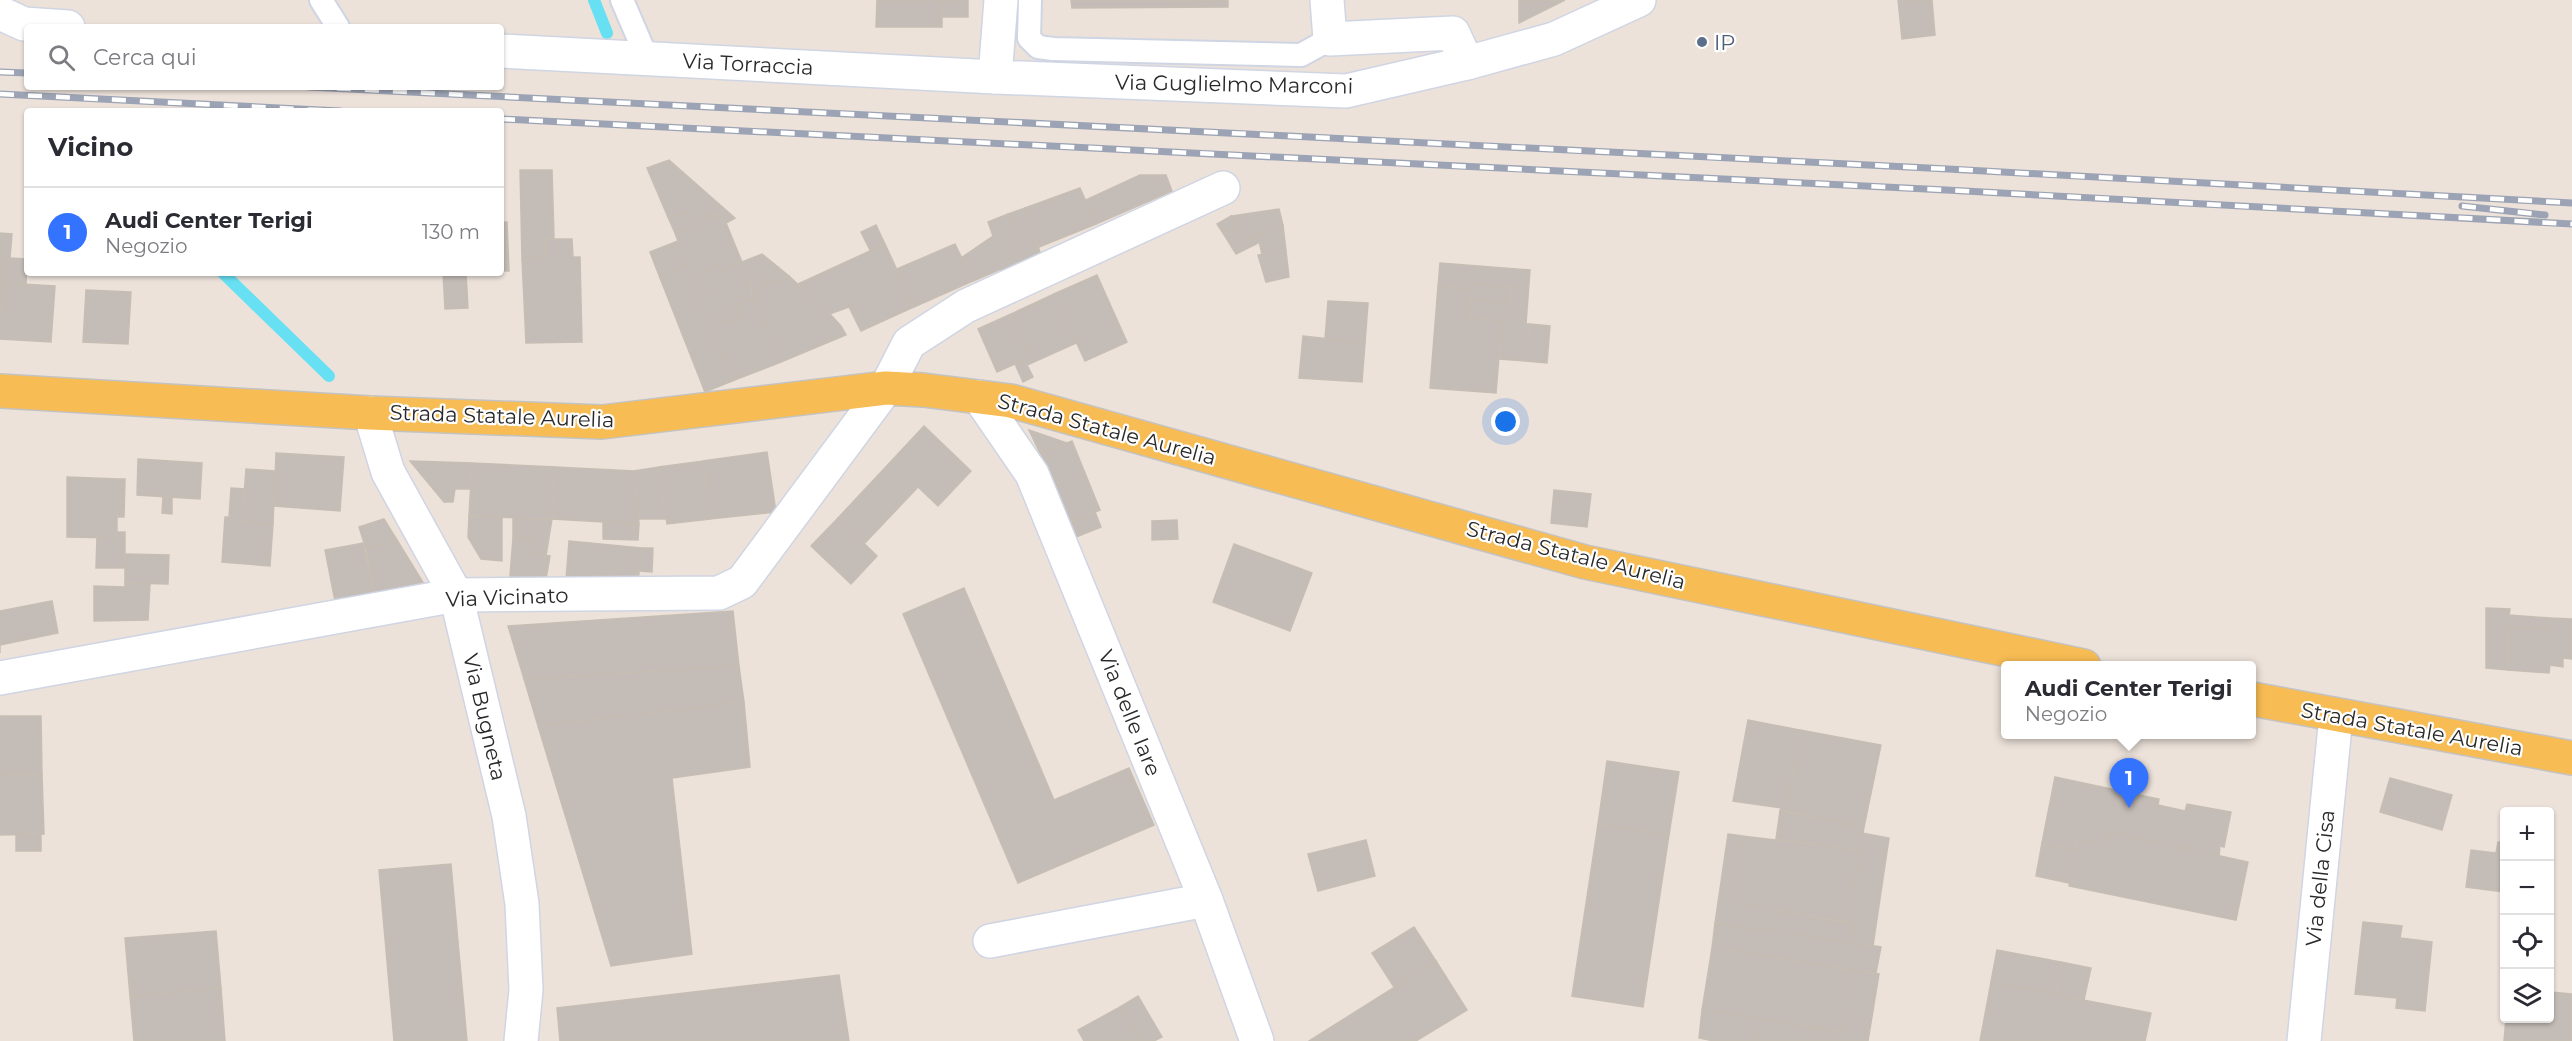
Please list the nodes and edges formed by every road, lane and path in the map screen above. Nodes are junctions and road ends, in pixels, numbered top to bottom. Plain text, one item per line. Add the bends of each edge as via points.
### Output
1 (321, 0) edge
2 (622, 0) edge
3 (1001, 0) edge
4 (1030, 0) edge
5 (1327, 0) edge
6 (1639, 0) edge
7 (0, 13) edge
8 (24, 24) edge
9 (336, 24) edge
10 (1330, 39) junction
11 (504, 51) edge
12 (647, 58) junction
13 (1467, 63) junction
14 (995, 77) junction
15 (1223, 188) dead end
16 (886, 388) junction
17 (0, 392) edge
18 (979, 397) junction
19 (370, 412) junction
20 (456, 596) junction
21 (2061, 661) edge
22 (0, 678) edge
23 (2256, 700) edge
24 (2336, 716) junction
25 (2572, 758) edge
26 (1206, 900) junction
27 (990, 941) dead end
28 (521, 1041) edge
29 (1257, 1041) edge
30 (2304, 1041) edge

1 - 9 lane
2 - 12 lane
3 - 14 street
4 - 10 lane via 1029,38 1038,47 1053,49 1301,55
5 - 10 street
6 - 13 street, Via Guglielmo Marconi via 1554,39
7 - 8 street
10 - 13 street via 1453,33
11 - 12 street, Via Torraccia
12 - 14 street, Via Torraccia
13 - 14 street, Via Guglielmo Marconi via 1346,91
15 - 16 street via 966,306 909,343
16 - 18 main road, Strada Statale Aurelia
16 - 19 main road, Strada Statale Aurelia via 602,422
16 - 20 street, Via Vicinato via 742,582 719,593
17 - 19 main road, Strada Statale Aurelia
18 - 21 main road, Strada Statale Aurelia via 1011,401 1585,562
18 - 26 street, Via delle Iare via 1032,474
19 - 20 street, Via Bugneta via 388,472
20 - 22 street, Via Vicinato
20 - 28 street, Via Bugneta via 509,816 522,904 525,990
23 - 24 main road, Strada Statale Aurelia
24 - 25 main road, Strada Statale Aurelia
24 - 30 street, Via della Cisa
26 - 27 street
26 - 29 street, Via delle Iare

